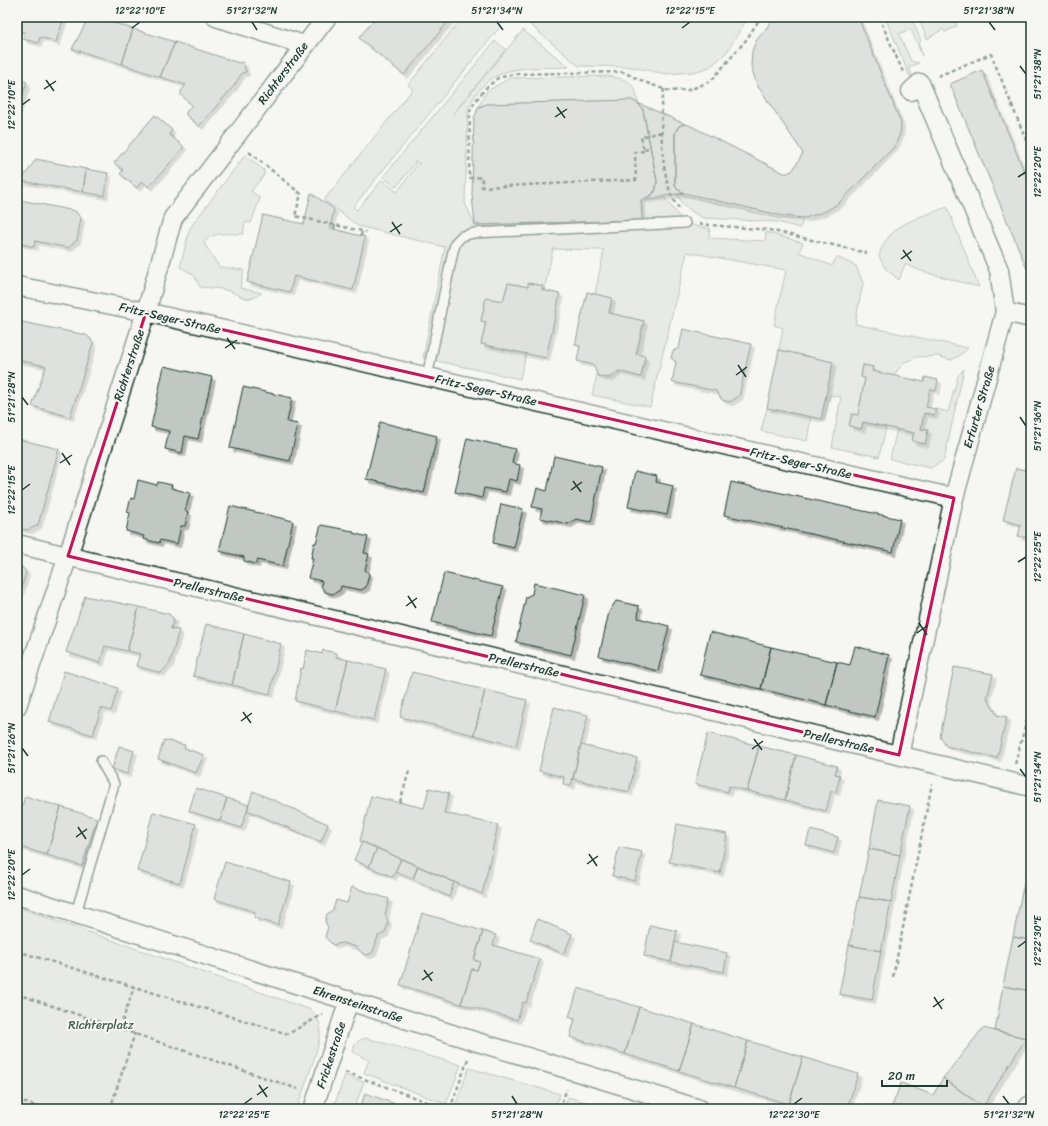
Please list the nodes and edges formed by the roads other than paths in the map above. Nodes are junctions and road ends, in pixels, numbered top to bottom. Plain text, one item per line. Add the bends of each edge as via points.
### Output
1 (216, 17) edge
2 (327, 17) edge
3 (304, 45) junction
4 (916, 87) road end
5 (689, 222) road end
6 (17, 286) edge
7 (146, 312) junction
8 (1005, 312) junction
9 (1031, 318) edge
10 (427, 377) junction
11 (954, 498) junction
12 (17, 544) edge
13 (68, 556) junction
14 (17, 706) edge
15 (899, 755) junction
16 (101, 762) dead end
17 (1031, 787) edge
18 (17, 895) edge
19 (76, 913) junction
20 (349, 1000) junction
21 (313, 1109) edge
22 (700, 1109) edge

1 - 3 street
2 - 3 street, Richterstraße
3 - 7 street, Richterstraße via 174,218
4 - 8 street, Erfurter Straße via 998,270
5 - 10 lane via 474,233 462,236 452,252
6 - 7 street, Fritz-Seger-Straße
7 - 10 street, Fritz-Seger-Straße
7 - 13 street, Richterstraße
8 - 9 street
8 - 11 street, Erfurter Straße
10 - 11 street, Fritz-Seger-Straße
11 - 15 street, Erfurter Straße
12 - 13 street, Prellerstraße
13 - 14 street, Richterstraße
13 - 15 street, Prellerstraße
15 - 17 street, Prellerstraße
16 - 19 lane via 114,784
18 - 19 street, Ehrensteinstraße
19 - 20 street, Ehrensteinstraße
20 - 21 street, Frickestraße
20 - 22 street, Ehrensteinstraße via 474,1041

